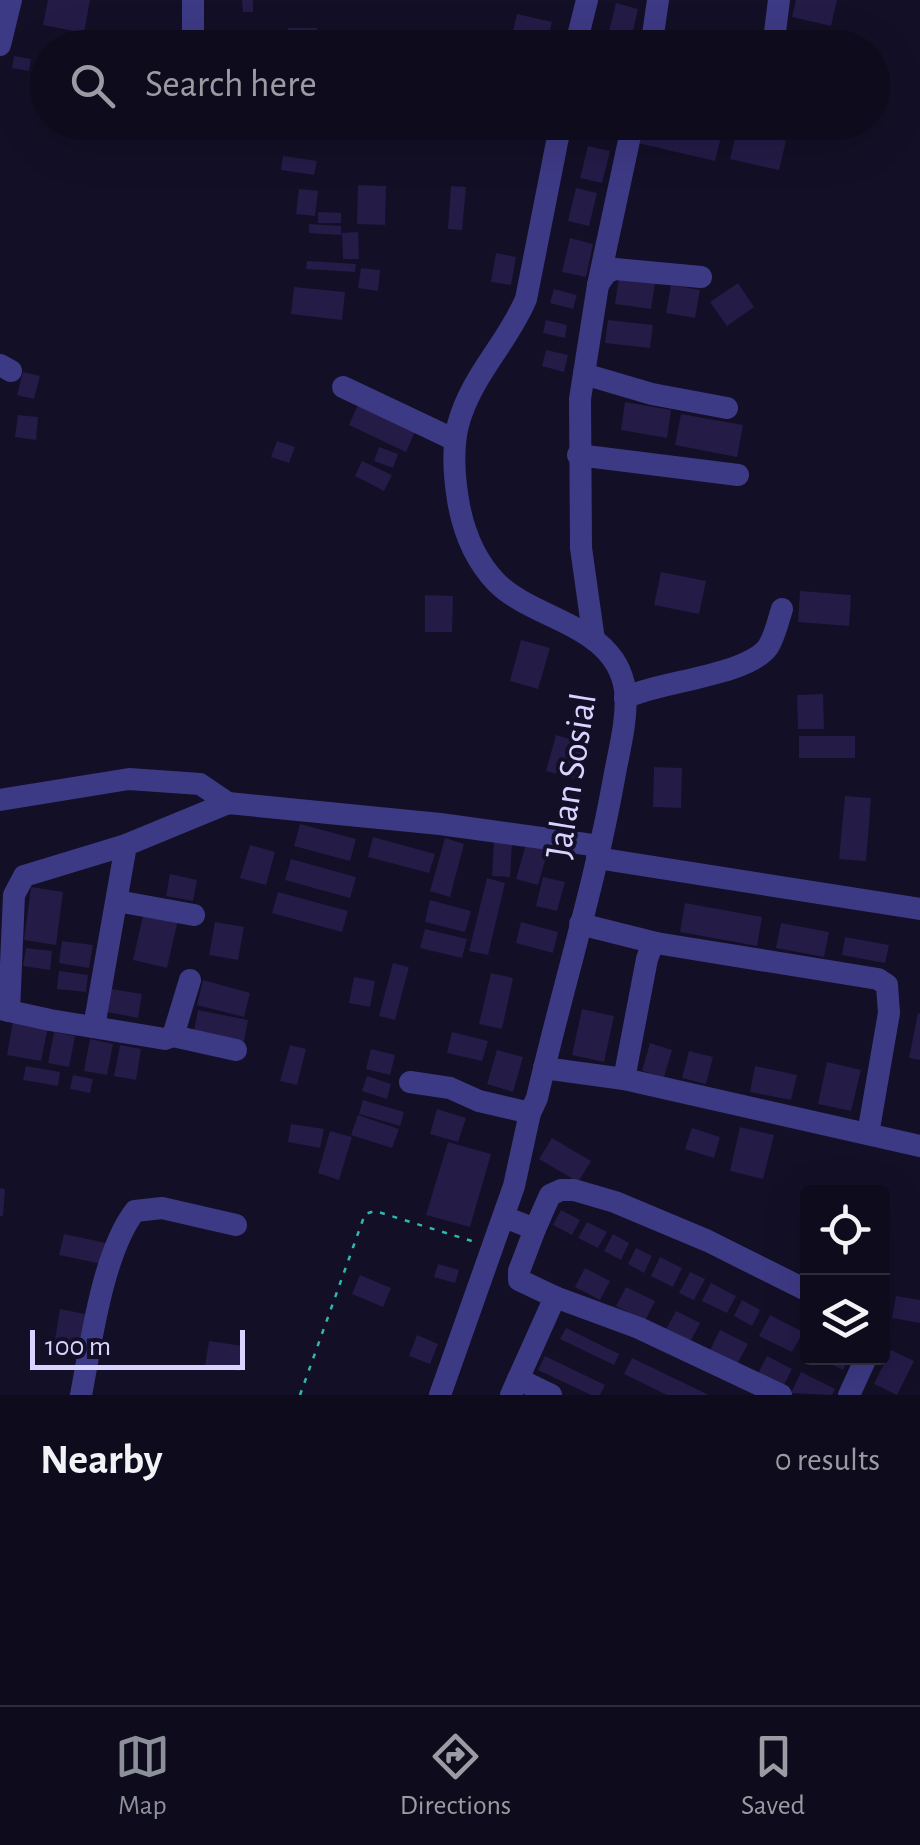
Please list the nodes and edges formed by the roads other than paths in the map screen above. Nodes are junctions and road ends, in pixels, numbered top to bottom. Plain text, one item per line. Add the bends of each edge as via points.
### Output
1 (11, 0) edge
2 (193, 0) edge
3 (587, 0) edge
4 (658, 0) edge
5 (779, 0) edge
6 (193, 30) edge
7 (580, 30) edge
8 (654, 30) edge
9 (775, 30) edge
10 (0, 45) edge
11 (557, 140) edge
12 (628, 140) edge
13 (701, 277) dead end
14 (598, 284) junction
15 (584, 374) junction
16 (343, 387) dead end
17 (727, 408) dead end
18 (455, 440) junction
19 (578, 456) junction
20 (738, 475) dead end
21 (782, 609) dead end
22 (594, 640) junction
23 (625, 698) junction
24 (0, 800) edge
25 (228, 803) junction
26 (126, 845) junction
27 (598, 852) junction
28 (117, 900) junction
29 (920, 909) edge
30 (194, 915) dead end
31 (580, 924) junction
32 (656, 943) junction
33 (190, 980) dead end
34 (4, 1009) edge
35 (94, 1027) junction
36 (173, 1036) junction
37 (236, 1050) dead end
38 (544, 1068) junction
39 (624, 1079) junction
40 (410, 1082) dead end
41 (530, 1114) junction
42 (868, 1134) junction
43 (920, 1146) edge
44 (504, 1217) junction
45 (236, 1224) dead end
46 (534, 1228) junction
47 (800, 1287) edge
48 (555, 1297) junction
49 (863, 1365) edge
50 (515, 1387) edge
51 (81, 1395) edge
52 (440, 1395) edge
53 (551, 1395) edge
54 (781, 1395) edge
55 (848, 1395) edge

1 - 10 street
2 - 6 street
3 - 7 street
4 - 8 street
5 - 9 street
11 - 18 street, Jalan Sosial via 526,298 474,380
12 - 14 street
13 - 14 street via 616,270
14 - 15 street
15 - 17 street via 626,373 652,394
15 - 19 street
16 - 18 street
18 - 22 street, Jalan Sosial via 461,514 480,561 506,590
19 - 20 street
19 - 22 street
21 - 23 street via 770,645 752,660
22 - 23 street, Jalan Sosial via 615,662
23 - 27 street, Jalan Sosial
24 - 25 street via 129,779 200,784
25 - 26 street
25 - 27 street via 440,824
26 - 28 street
26 - 34 street via 30,872 19,881
27 - 29 street
27 - 31 street, Jalan Sosial
28 - 30 street
28 - 35 street
31 - 32 street
31 - 38 street, Jalan Sosial
32 - 39 street via 647,959
32 - 42 street via 884,981 889,1013
33 - 36 street
34 - 35 street
35 - 36 street
36 - 37 street
38 - 39 street
38 - 41 street, Jalan Sosial
39 - 42 street
40 - 41 street
41 - 44 street, Jalan Sosial
42 - 43 street
44 - 46 street
44 - 52 street, Jalan Sosial
45 - 51 street via 162,1208 134,1211 108,1274
46 - 47 street via 550,1195 574,1190 708,1241
46 - 48 street via 519,1280
48 - 50 street
48 - 54 street
49 - 55 street
50 - 53 street

